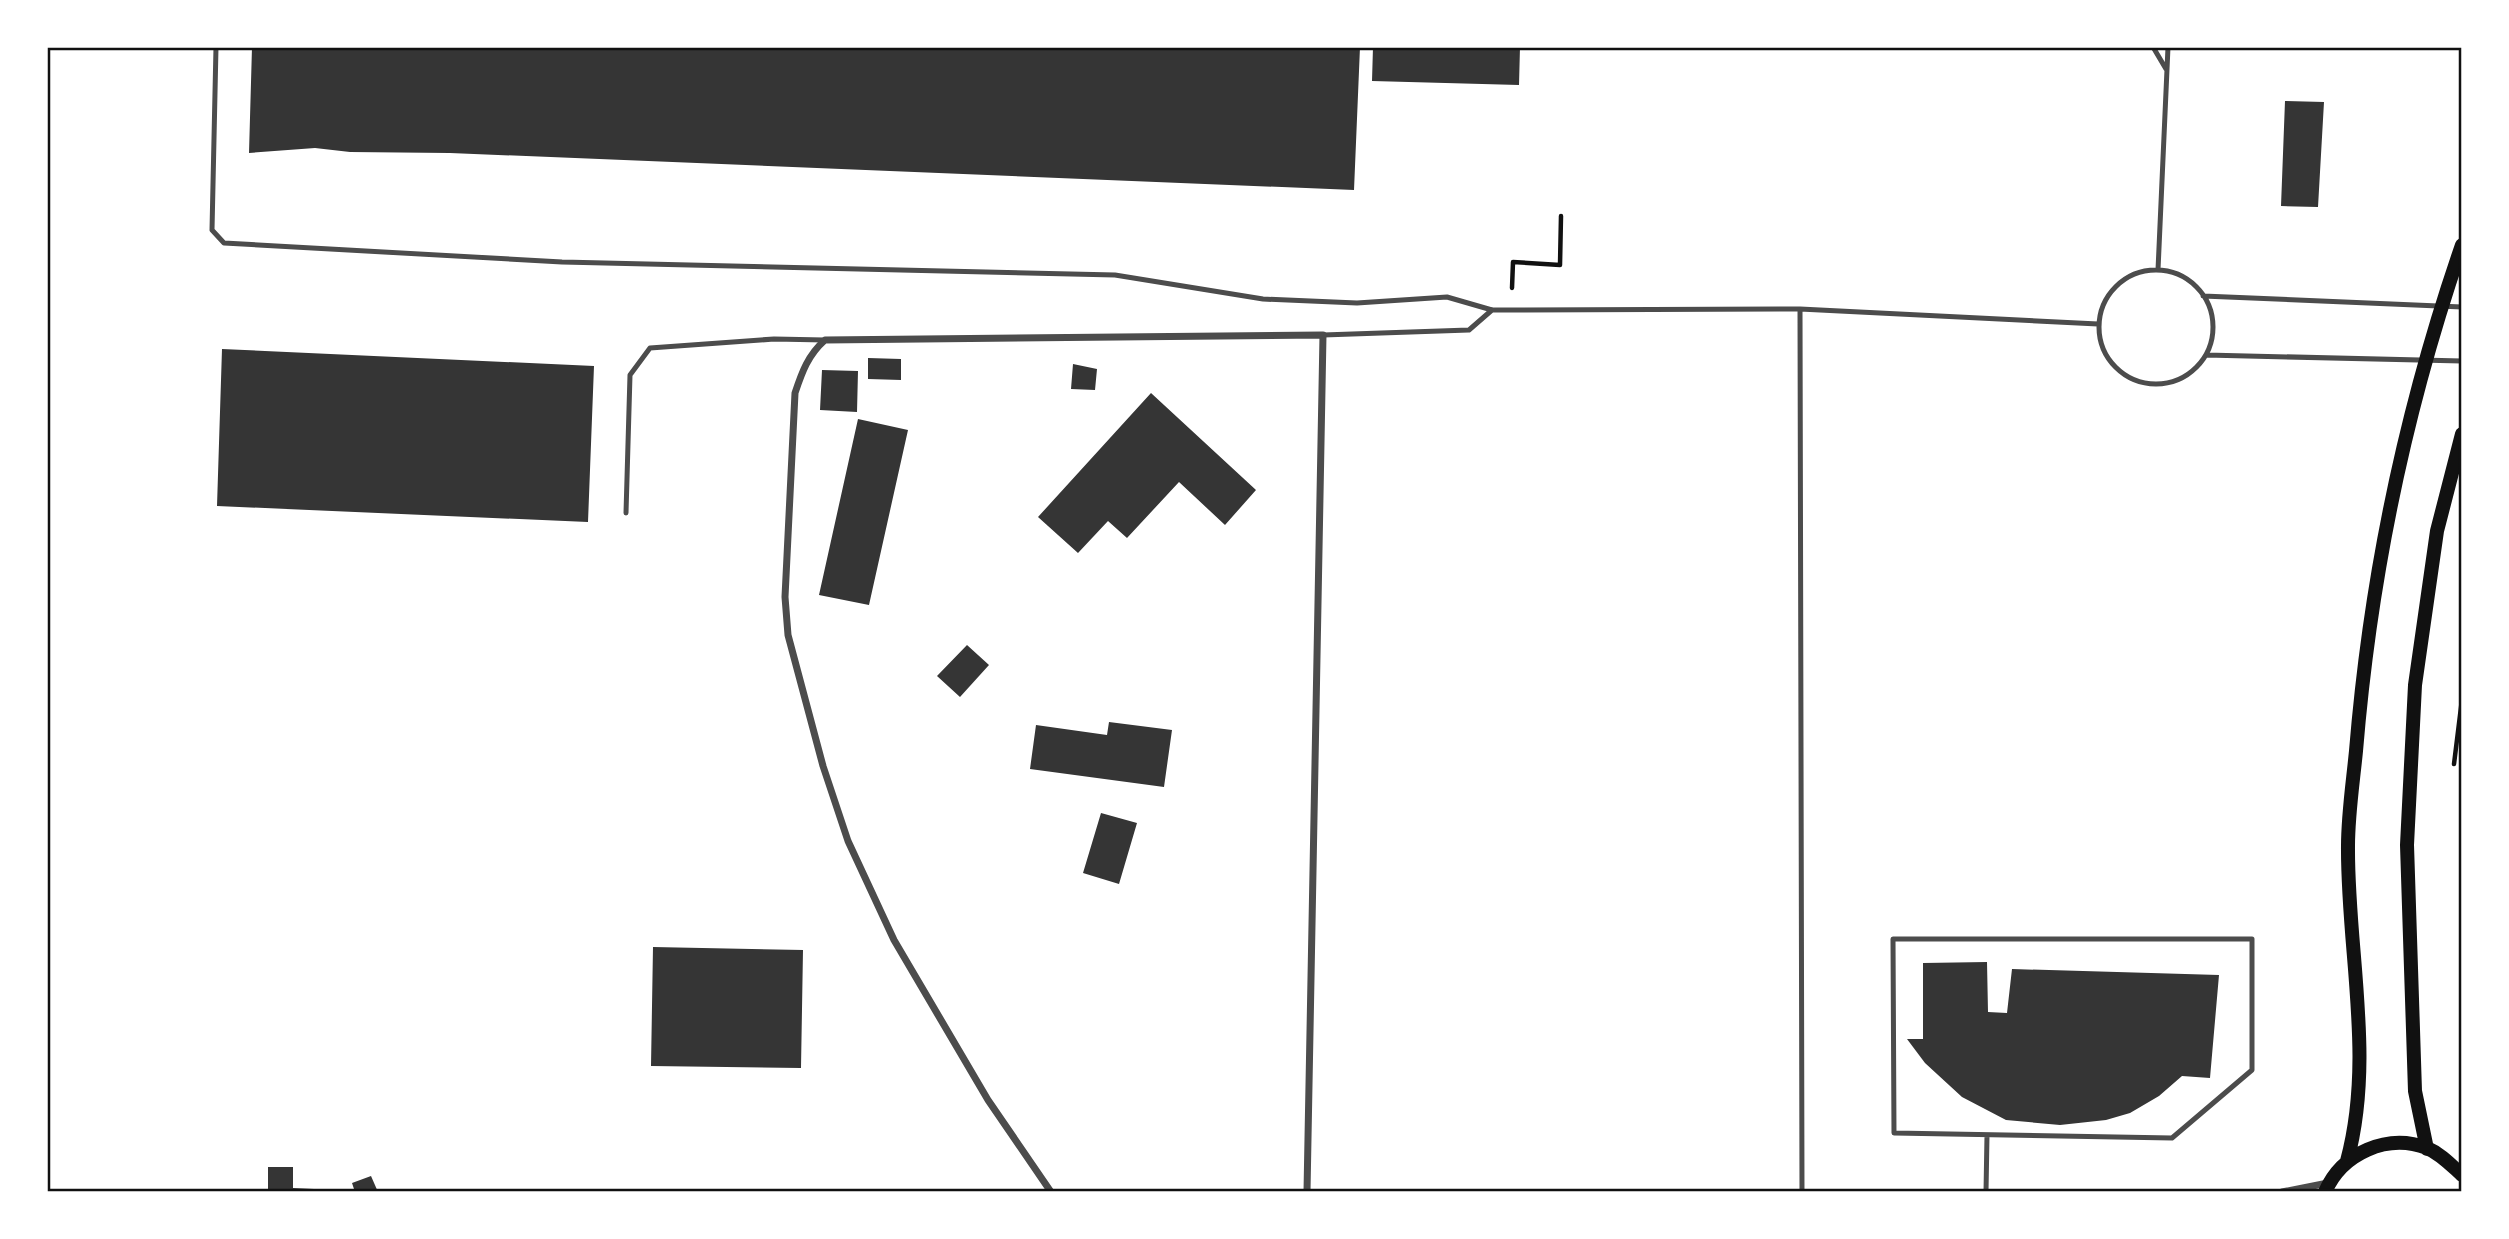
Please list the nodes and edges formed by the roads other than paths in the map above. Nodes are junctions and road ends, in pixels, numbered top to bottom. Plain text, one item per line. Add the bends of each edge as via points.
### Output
1 (216, 47) edge
2 (2154, 47) edge
3 (2168, 47) edge
4 (2167, 70) junction
5 (2462, 245) edge
6 (2158, 270) junction
7 (2203, 296) junction
8 (2441, 307) junction
9 (2462, 307) edge
10 (1800, 309) junction
11 (1492, 310) junction
12 (2098, 324) junction
13 (1323, 335) junction
14 (825, 340) junction
15 (2206, 355) junction
16 (2426, 360) junction
17 (2462, 361) edge
18 (2462, 434) edge
19 (626, 513) dead end
20 (1987, 1135) junction
21 (2427, 1149) junction
22 (2347, 1161) junction
23 (2462, 1175) edge
24 (2327, 1187) edge
25 (1051, 1192) edge
26 (1307, 1192) edge
27 (1802, 1192) edge
28 (1986, 1192) edge
29 (2282, 1192) edge

1 - 11 lane via 212,230 224,243 562,262 1115,275 1264,299 1357,303 1447,297
2 - 4 lane
3 - 4 lane
4 - 6 lane
5 - 8 main road
6 - 7 lane via 2192,282
6 - 12 lane via 2136,273 2117,285 2104,302
7 - 8 lane
7 - 15 lane via 2211,315
8 - 9 lane
8 - 16 main road
10 - 11 lane
10 - 12 lane
10 - 27 lane
11 - 13 lane via 1469,330
12 - 15 lane via 2101,346 2113,365 2130,378 2151,384 2173,382 2192,371
13 - 14 street
13 - 26 street
14 - 19 lane via 650,348 631,375
14 - 25 street via 803,369 795,393 785,597 788,635 848,841 894,940 988,1100
15 - 16 lane
16 - 17 lane
16 - 22 main road via 2389,515 2361,683 2348,845 2359,1095
18 - 21 main road via 2437,531 2414,685 2407,845 2415,1091
20 - 20 lane via 2172,1138 2252,1070 2252,939 1893,939 1894,1133
20 - 28 lane
21 - 22 main road via 2386,1144
21 - 23 main road
22 - 24 main road
24 - 29 street

